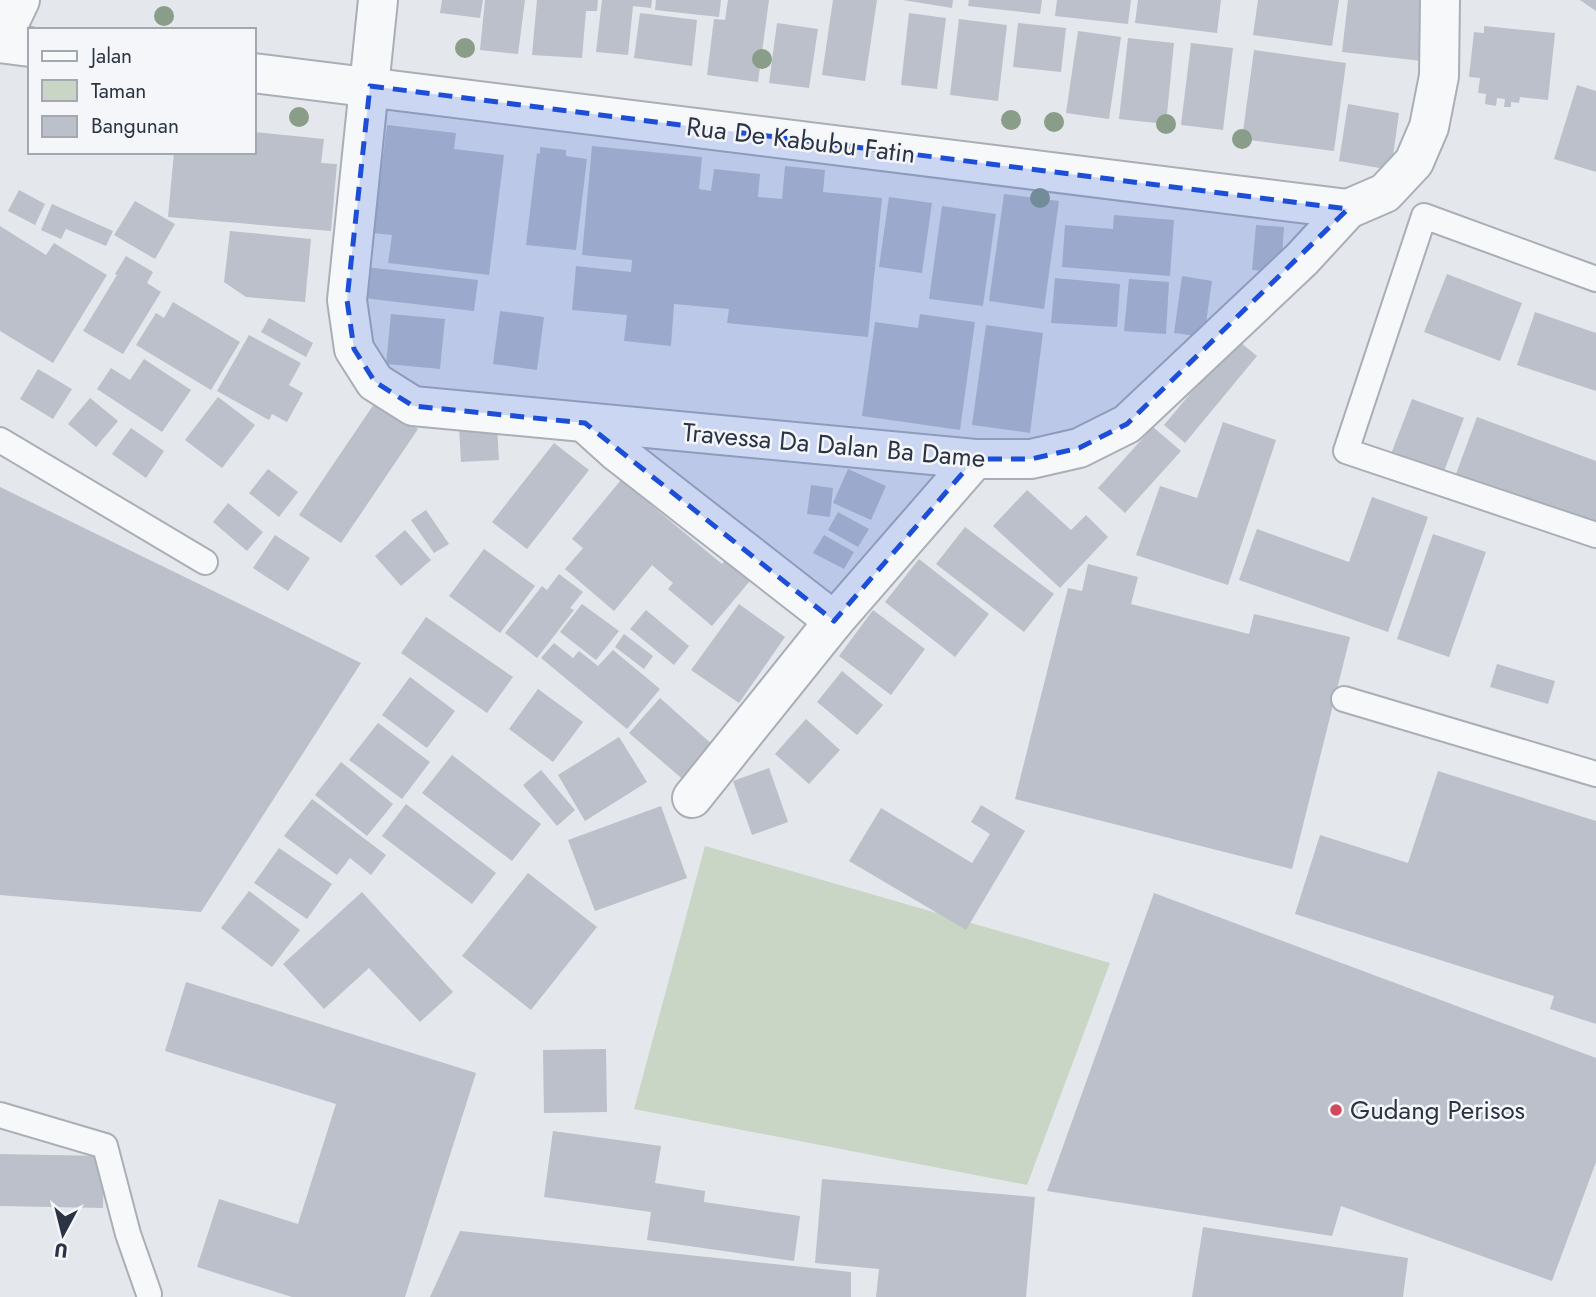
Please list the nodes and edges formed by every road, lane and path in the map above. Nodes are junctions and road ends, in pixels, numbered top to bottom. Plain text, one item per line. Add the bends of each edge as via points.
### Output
1 (20, 0) edge
2 (377, 0) edge
3 (1440, 0) edge
4 (0, 43) edge
5 (28, 47) edge
6 (256, 73) edge
7 (370, 86) junction
8 (1348, 209) junction
9 (1596, 279) edge
10 (585, 423) junction
11 (0, 440) edge
12 (975, 459) junction
13 (1596, 536) edge
14 (205, 562) dead end
15 (834, 621) junction
16 (1344, 699) dead end
17 (1596, 774) edge
18 (692, 799) dead end
19 (0, 1115) edge
20 (149, 1294) dead end

1 - 4 street
2 - 7 street, Travessa Da Dalan Ba Dame
3 - 8 street, Travessa Da Dalan Ba Dame via 1439,76 1429,127 1414,162 1385,193
4 - 5 street
6 - 7 street, Rua De Kabubu Fatin
7 - 8 street, Rua De Kabubu Fatin
7 - 10 street, Travessa Da Dalan Ba Dame via 347,300 354,349 375,382 412,405
8 - 12 street, Travessa Da Dalan Ba Dame via 1302,259 1127,424 1079,448 1031,459
9 - 13 lane via 1424,216 1346,451
10 - 12 street, Travessa Da Dalan Ba Dame
10 - 15 street
11 - 14 lane
12 - 15 street
15 - 18 street
16 - 17 lane
19 - 20 lane via 104,1146

